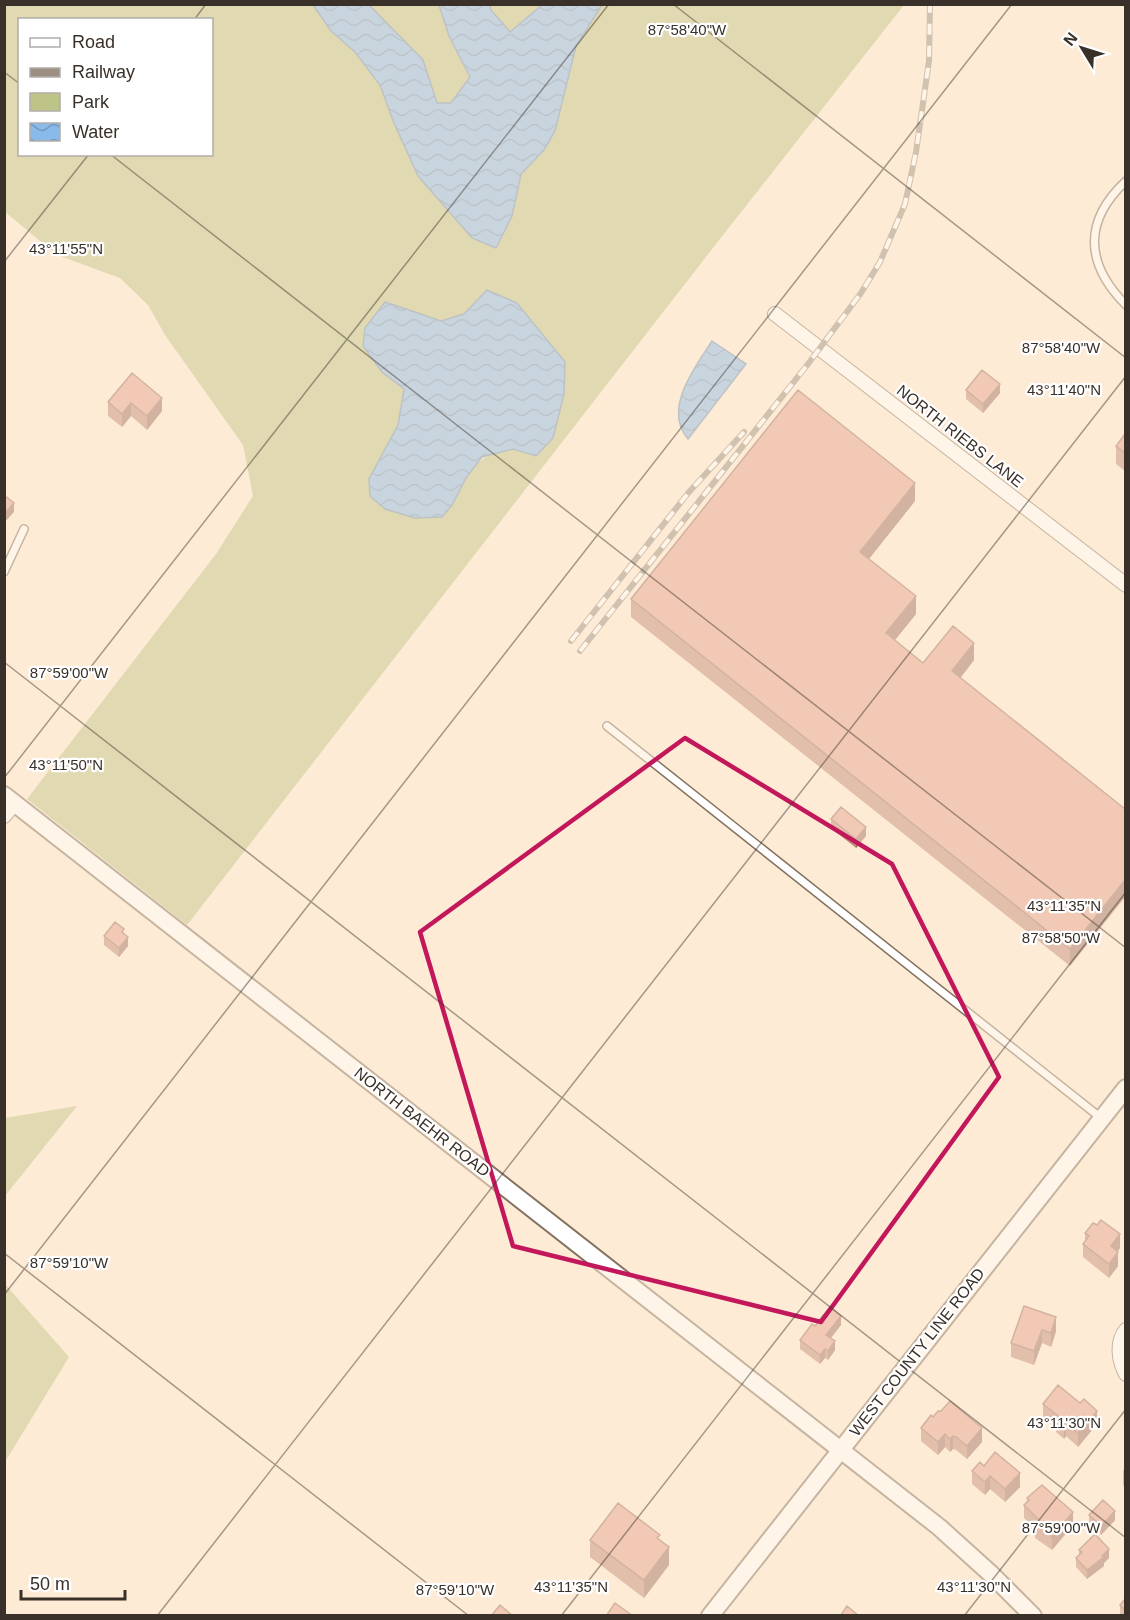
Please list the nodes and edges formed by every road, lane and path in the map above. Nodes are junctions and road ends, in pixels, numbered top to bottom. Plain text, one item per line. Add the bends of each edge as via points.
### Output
1 (1125, 181) edge
2 (1125, 305) edge
3 (775, 314) dead end
4 (24, 529) dead end
5 (4, 572) edge
6 (1125, 585) edge
7 (607, 726) dead end
8 (8, 805) edge
9 (1125, 1088) edge
10 (1101, 1118) junction
11 (1125, 1330) edge
12 (1125, 1374) edge
13 (840, 1450) junction
14 (710, 1616) edge
15 (1033, 1616) edge

1 - 2 lane via 1100,217 1093,246 1102,274
3 - 6 street, NORTH RIEBS LANE
4 - 5 lane
7 - 10 lane
8 - 13 street, NORTH BAEHR ROAD
9 - 10 street, WEST COUNTY LINE ROAD
10 - 13 street, WEST COUNTY LINE ROAD
11 - 12 street via 1119,1352
13 - 14 street, WEST COUNTY LINE ROAD
13 - 15 street, NORTH BAEHR ROAD via 939,1527

